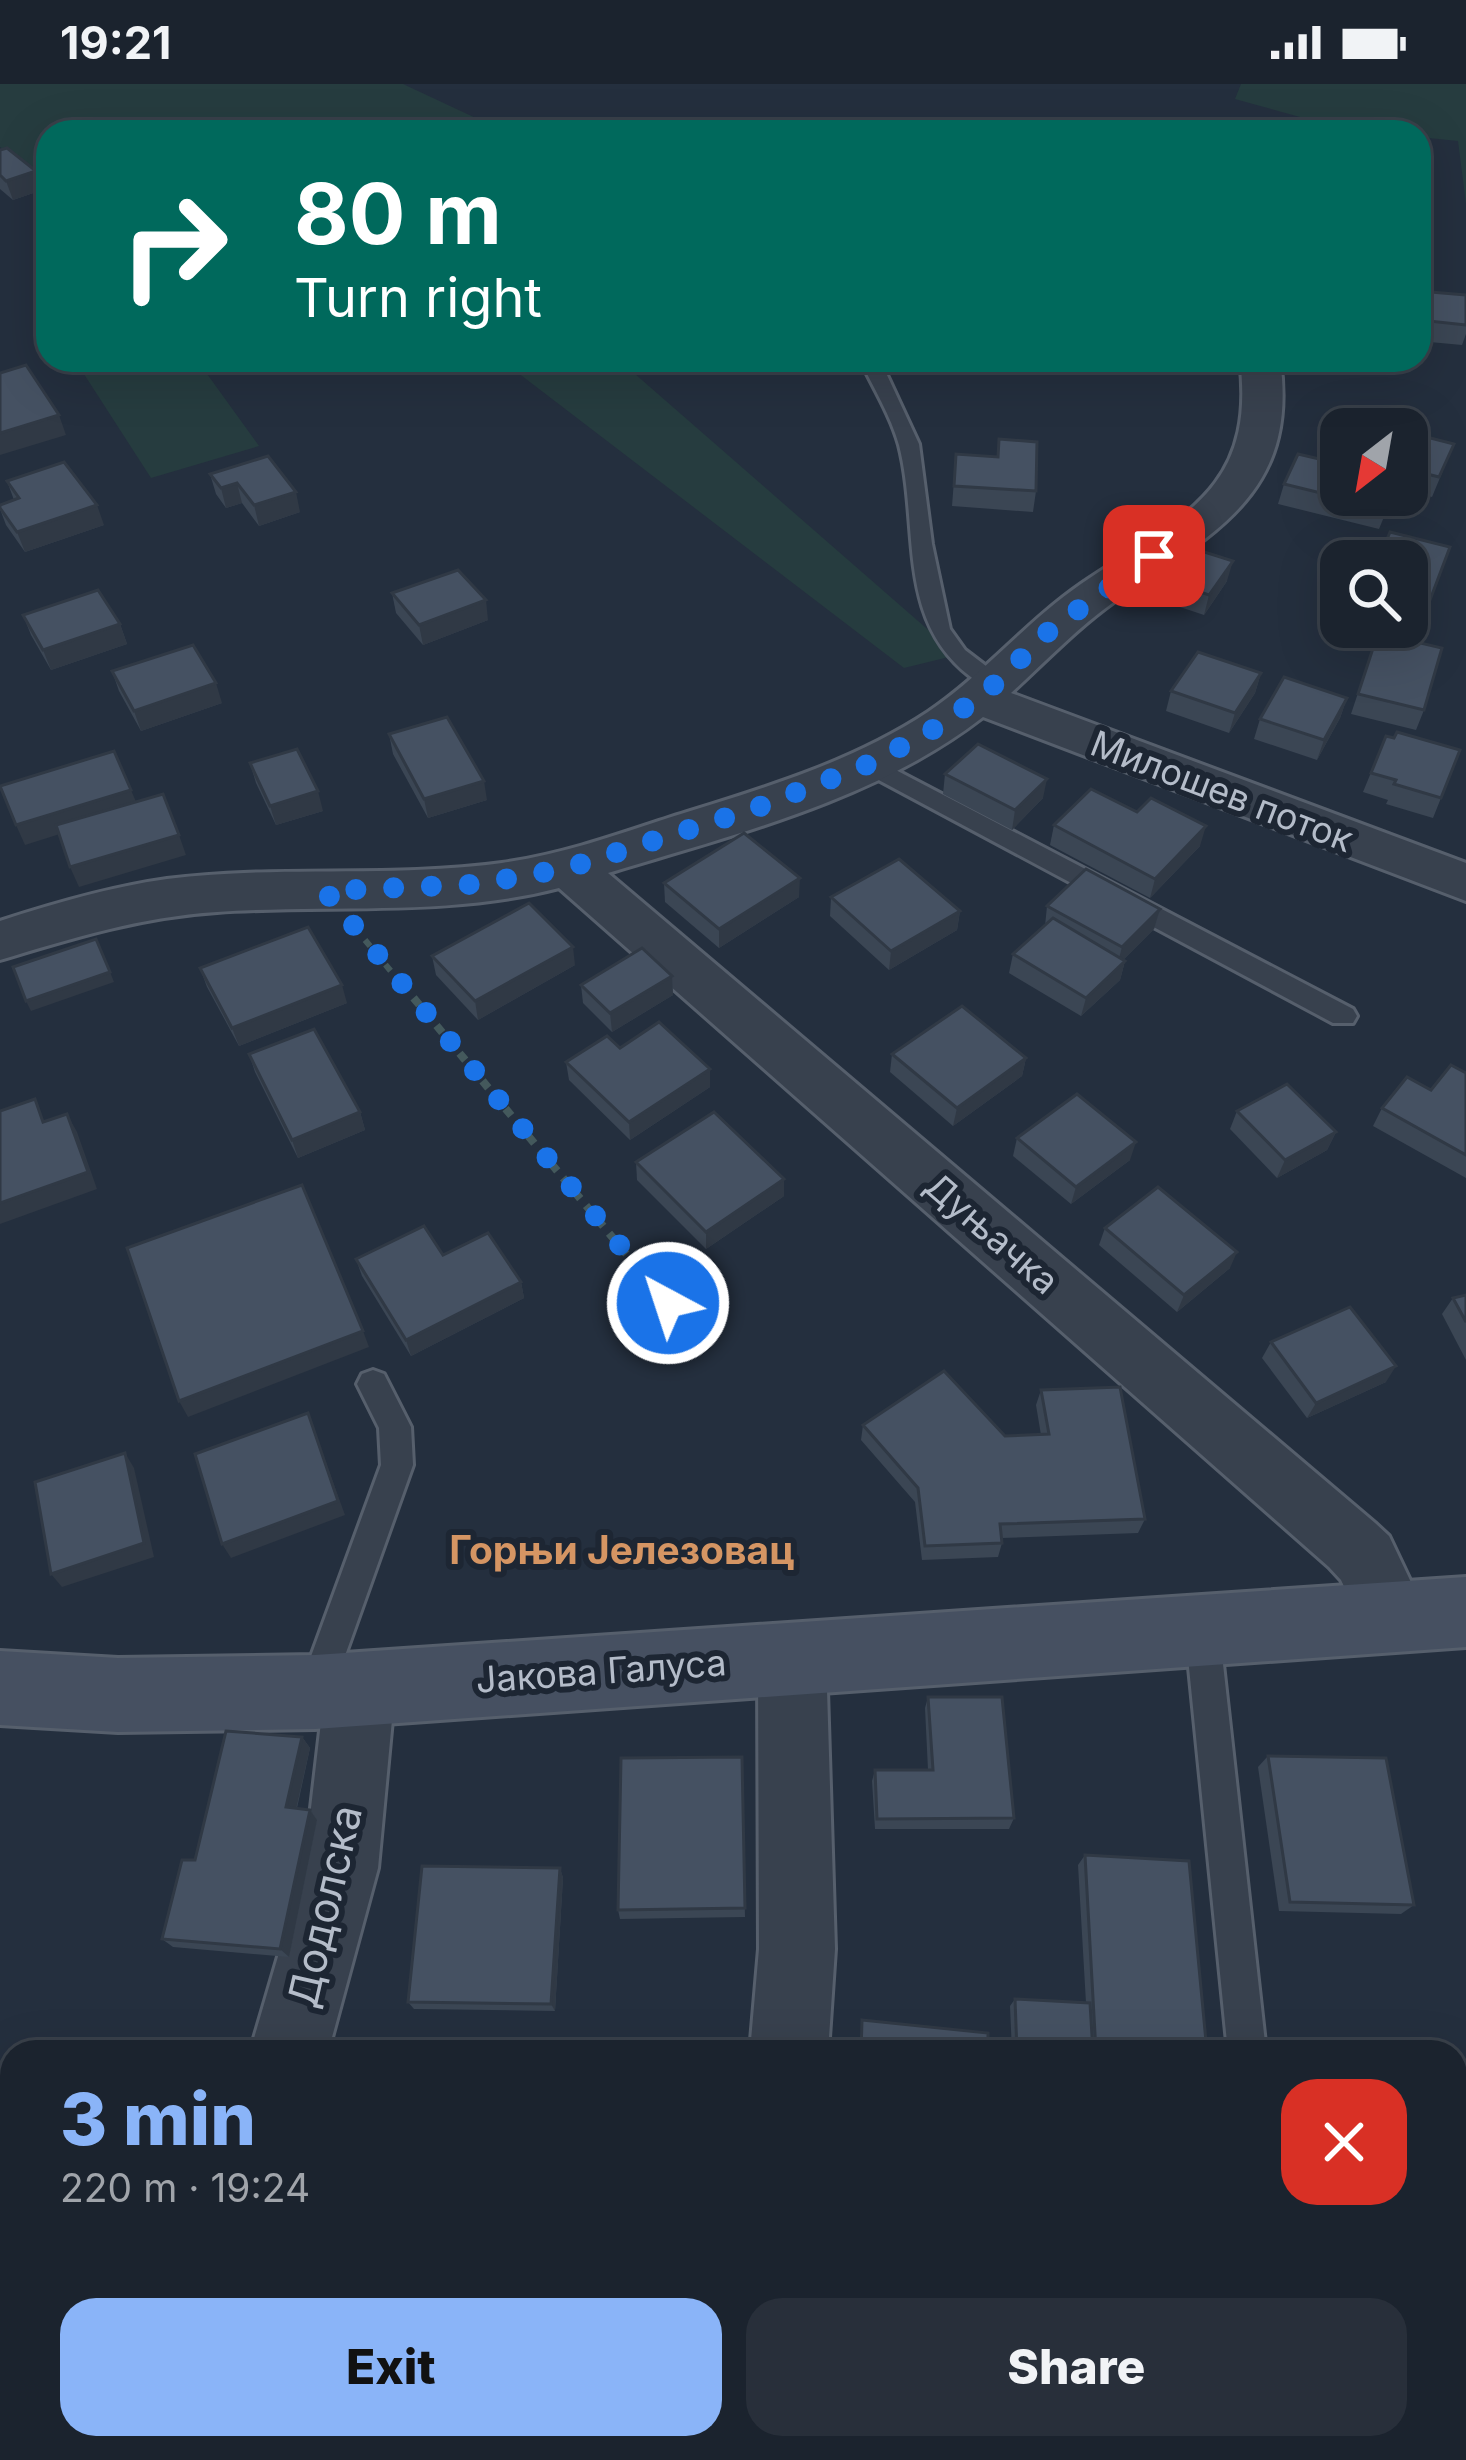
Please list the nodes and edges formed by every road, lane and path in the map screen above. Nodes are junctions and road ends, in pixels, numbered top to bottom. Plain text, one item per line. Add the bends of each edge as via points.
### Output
1 (876, 372) edge
2 (1262, 372) edge
3 (987, 691) junction
4 (869, 764) junction
5 (568, 868) junction
6 (1466, 883) edge
7 (325, 891) junction
8 (0, 941) edge
9 (1342, 1016) dead end
10 (668, 1303) dead end
11 (373, 1384) dead end
12 (1466, 1612) edge
13 (1393, 1616) junction
14 (1202, 1628) junction
15 (792, 1658) junction
16 (0, 1688) edge
17 (337, 1690) junction
18 (292, 2040) edge
19 (790, 2040) edge
20 (1246, 2040) edge

1 - 3 lane via 909,444 939,630
2 - 3 street via 1267,428 1233,489 1191,530 1051,629
3 - 4 street
3 - 6 street, Милошев поток
4 - 5 street
4 - 9 lane
5 - 7 street via 503,881
5 - 13 street, Дуњачка via 1352,1545
7 - 8 street via 122,905
7 - 10 path
11 - 17 lane via 395,1427 397,1465
12 - 13 street, Јакова Галуса
13 - 14 street, Јакова Галуса
14 - 15 street, Јакова Галуса
14 - 20 lane
15 - 17 street, Јакова Галуса
15 - 19 street via 797,1949
16 - 17 street, Јакова Галуса via 118,1695
17 - 18 street, Додолска via 341,1868

